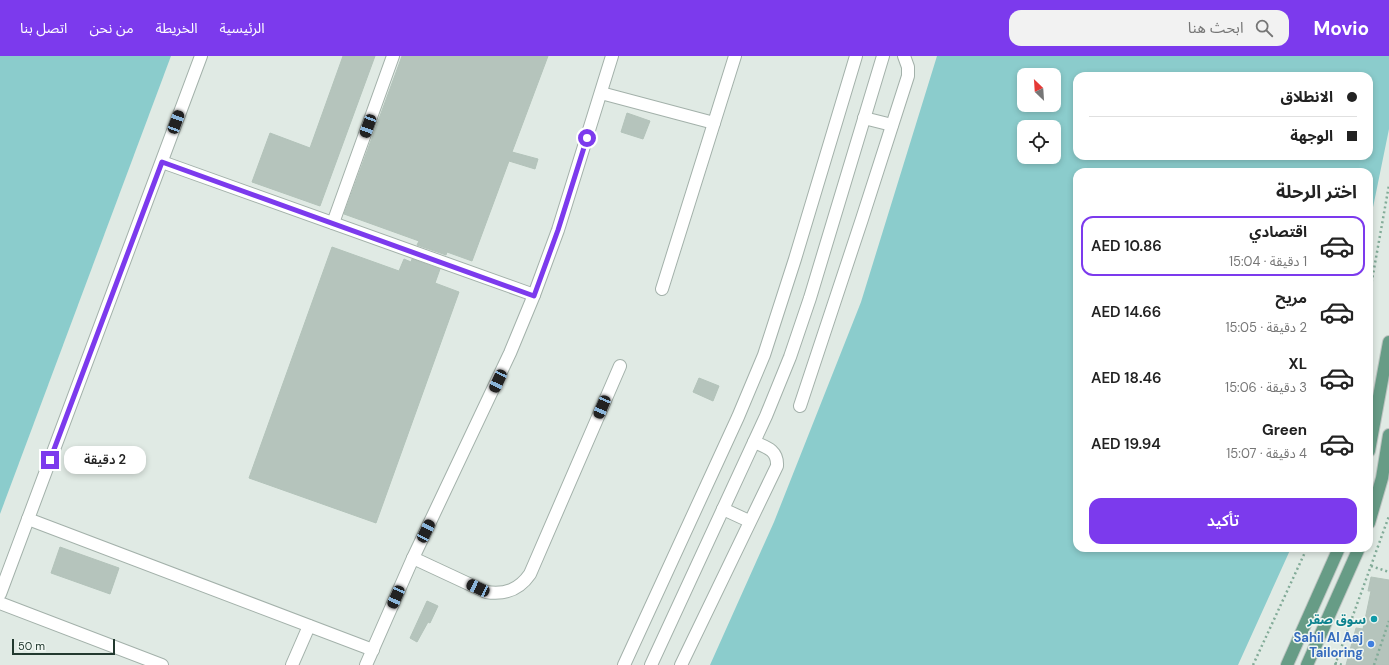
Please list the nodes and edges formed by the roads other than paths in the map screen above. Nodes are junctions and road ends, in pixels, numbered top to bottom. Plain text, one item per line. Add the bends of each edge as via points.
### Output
1 (201, 56) edge
2 (393, 56) edge
3 (612, 56) edge
4 (735, 56) edge
5 (856, 56) edge
6 (883, 56) edge
7 (904, 56) edge
8 (601, 93) junction
9 (864, 118) junction
10 (714, 123) junction
11 (892, 125) junction
12 (162, 162) junction
13 (332, 223) junction
14 (662, 289) dead end
15 (534, 296) junction
16 (1389, 342) edge
17 (620, 366) dead end
18 (800, 406) dead end
19 (1373, 429) edge
20 (1389, 435) edge
21 (754, 442) junction
22 (723, 509) junction
23 (1373, 509) edge
24 (28, 519) junction
25 (750, 521) junction
26 (1337, 552) edge
27 (1357, 552) edge
28 (413, 558) junction
29 (0, 594) edge
30 (0, 603) edge
31 (309, 626) junction
32 (373, 650) junction
33 (162, 665) edge
34 (292, 665) edge
35 (366, 665) edge
36 (624, 665) edge
37 (652, 665) edge
38 (681, 665) edge
39 (1287, 665) edge
40 (1307, 665) edge

1 - 12 street
2 - 13 street
3 - 8 street
4 - 10 street
5 - 36 street via 764,355
6 - 9 street
7 - 11 street via 908,76
8 - 10 street
8 - 15 street via 558,230
9 - 11 street
9 - 21 street via 800,328
10 - 14 street
11 - 18 street
12 - 13 street
12 - 24 street
13 - 15 street
15 - 28 street via 504,367
16 - 19 main road
17 - 28 street via 525,581 511,591 490,593
20 - 23 main road
21 - 22 street
21 - 25 street via 770,449 777,461 776,471
22 - 25 street
22 - 37 street
24 - 29 street
24 - 31 street
25 - 38 street
26 - 39 main road
27 - 40 main road
28 - 32 street
30 - 33 street
31 - 32 street
31 - 34 street
32 - 35 street

